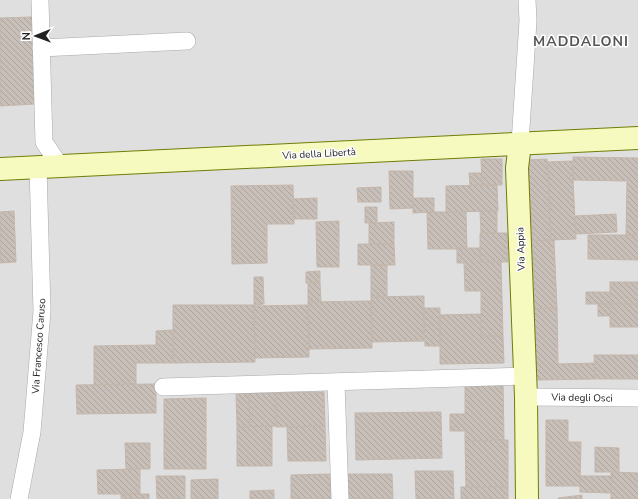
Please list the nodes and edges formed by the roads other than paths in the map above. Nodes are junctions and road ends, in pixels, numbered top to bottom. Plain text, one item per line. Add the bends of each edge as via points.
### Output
1 (40, 0) edge
2 (527, 0) edge
3 (187, 41) dead end
4 (41, 48) junction
5 (638, 138) edge
6 (520, 144) junction
7 (60, 166) junction
8 (38, 167) junction
9 (0, 169) edge
10 (336, 382) junction
11 (525, 386) junction
12 (163, 387) dead end
13 (638, 398) edge
14 (20, 499) edge
15 (340, 499) edge
16 (528, 499) edge

1 - 4 street
2 - 6 street, Via Appia via 528,21
3 - 4 street
4 - 7 street via 44,142
5 - 6 main road, Via della Libertà
6 - 7 main road, Via della Libertà
6 - 11 main road, Via Appia via 517,168
7 - 8 main road, Via della Libertà
8 - 9 main road, Via della Libertà
8 - 14 street, Via Francesco Caruso via 42,311 32,432
10 - 11 street, Via degli Osci
10 - 12 street, Via degli Osci
10 - 15 street
11 - 13 street, Via degli Osci
11 - 16 main road, Via Appia

